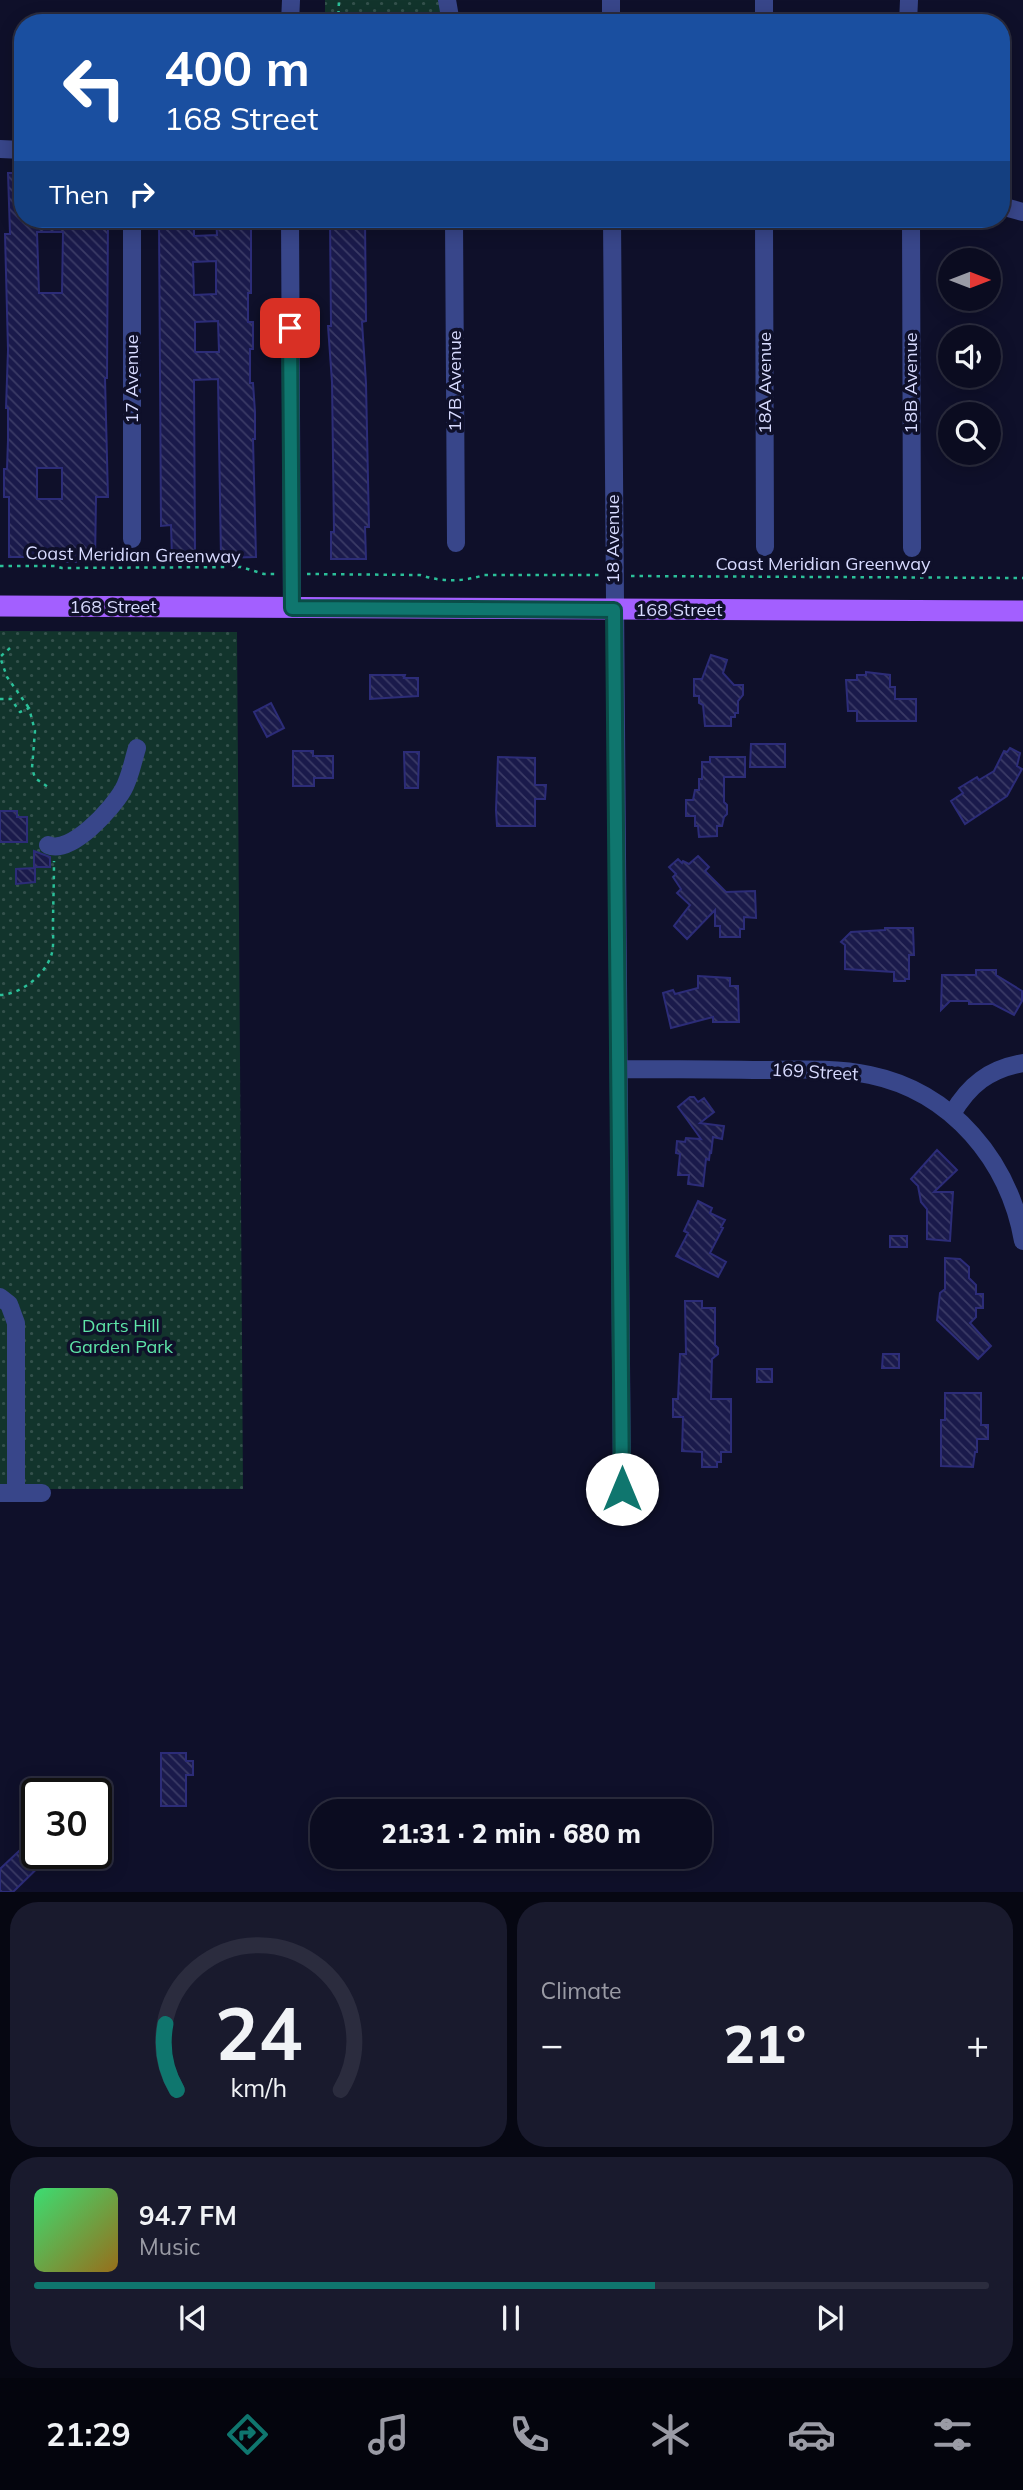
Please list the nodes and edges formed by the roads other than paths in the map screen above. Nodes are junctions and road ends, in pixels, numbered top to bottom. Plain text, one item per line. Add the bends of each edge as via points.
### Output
1 (132, 228) edge
2 (290, 228) edge
3 (454, 228) edge
4 (612, 228) edge
5 (764, 228) edge
6 (911, 228) edge
7 (132, 539) dead end
8 (456, 542) dead end
9 (765, 547) dead end
10 (912, 548) dead end
11 (0, 606) edge
12 (292, 608) junction
13 (614, 610) junction
14 (1023, 611) edge
15 (137, 748) dead end
16 (51, 846) road end
17 (1023, 1063) edge
18 (619, 1069) junction
19 (952, 1114) junction
20 (1023, 1241) edge
21 (0, 1297) edge
22 (622, 1489) dead end
23 (8, 1493) edge
24 (42, 1493) dead end

1 - 7 street, 17 Avenue
2 - 12 street
3 - 8 street, 17B Avenue
4 - 13 street, 18 Avenue
5 - 9 street, 18A Avenue
6 - 10 street, 18B Avenue
11 - 12 main road, 168 Street
12 - 13 main road, 168 Street
13 - 14 main road, 168 Street
13 - 18 street, 18 Avenue
15 - 16 street via 124,789 96,824
17 - 19 street via 1004,1066 981,1078
18 - 19 street, 169 Street via 850,1071 894,1082
18 - 22 street, 18 Avenue
19 - 20 street, 169 Street via 995,1163 1014,1202
21 - 23 street via 9,1304 16,1323
23 - 24 street

